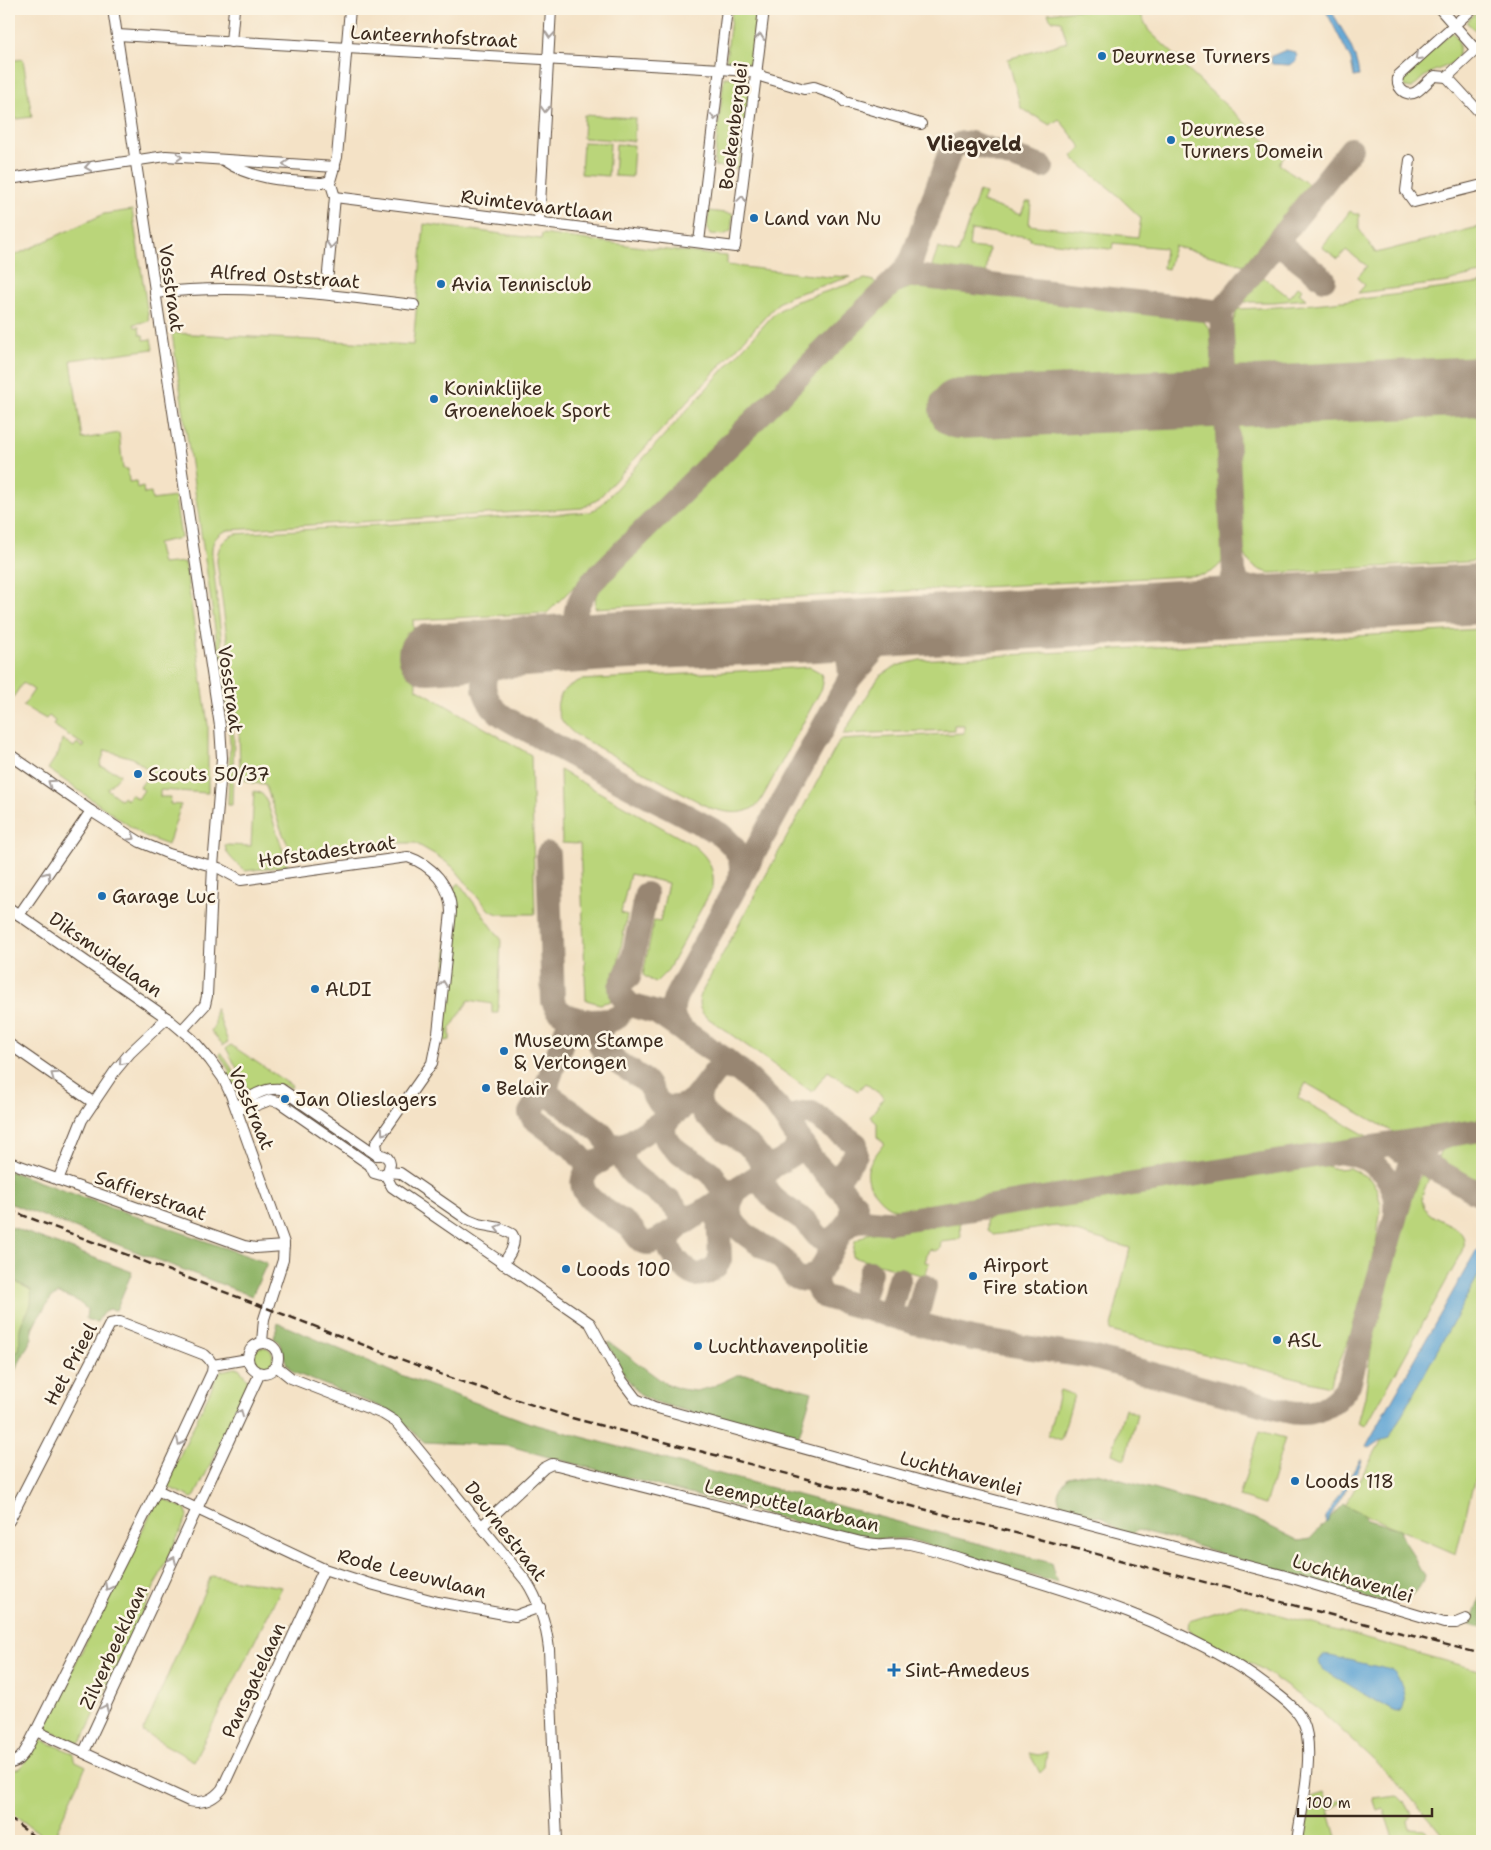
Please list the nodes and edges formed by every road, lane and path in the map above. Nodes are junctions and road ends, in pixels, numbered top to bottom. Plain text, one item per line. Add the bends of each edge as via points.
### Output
1 (113, 9) edge
2 (234, 9) edge
3 (350, 9) edge
4 (551, 9) edge
5 (727, 9) edge
6 (764, 9) edge
7 (1440, 9) edge
8 (1472, 9) edge
9 (1454, 24) junction
10 (117, 35) junction
11 (231, 42) junction
12 (1479, 47) edge
13 (348, 49) junction
14 (548, 60) junction
15 (721, 69) junction
16 (757, 72) junction
17 (1447, 77) junction
18 (1482, 114) edge
19 (921, 124) dead end
20 (222, 159) junction
21 (137, 160) junction
22 (1410, 160) dead end
23 (335, 167) junction
24 (9, 179) edge
25 (330, 181) junction
26 (1482, 185) edge
27 (335, 196) junction
28 (539, 222) junction
29 (699, 242) junction
30 (735, 247) joint
31 (154, 293) junction
32 (326, 294) junction
33 (414, 305) dead end
34 (9, 754) edge
35 (91, 811) junction
36 (213, 866) junction
37 (9, 908) edge
38 (19, 914) junction
39 (167, 1018) junction
40 (182, 1030) junction
41 (9, 1044) edge
42 (94, 1103) junction
43 (237, 1108) junction
44 (321, 1116) junction
45 (314, 1126) junction
46 (378, 1155) junction
47 (9, 1162) edge
48 (370, 1165) junction
49 (386, 1173) junction
50 (58, 1180) junction
51 (284, 1246) junction
52 (503, 1264) junction
53 (262, 1342) junction
54 (248, 1359) junction
55 (213, 1365) junction
56 (276, 1366) junction
57 (260, 1373) junction
58 (157, 1490) junction
59 (197, 1508) junction
60 (9, 1521) edge
61 (482, 1526) junction
62 (324, 1569) junction
63 (540, 1607) junction
64 (1466, 1619) dead end
65 (36, 1730) junction
66 (84, 1752) junction
67 (13, 1762) edge
68 (557, 1841) edge
69 (1297, 1841) edge

1 - 10 street, Vosstraat
2 - 11 street
3 - 13 street
4 -> 14 street
5 - 15 street, Boekenberglei
16 -> 6 street, Boekenberglei
7 - 9 street
8 - 9 street
9 - 12 street
9 -> 17 street via 1397,79 1399,86 1409,94 1418,91 1435,76
10 - 11 street, Lanteernhofstraat
10 - 21 street, Vosstraat
11 - 13 street, Lanteernhofstraat
12 - 17 street
13 - 14 street, Lanteernhofstraat
13 - 23 street
14 - 15 street, Lanteernhofstraat
14 -> 28 street
15 - 16 street, Lanteernhofstraat
15 -> 29 street, Boekenberglei
16 - 19 street, Lanteernhofstraat via 763,77 804,89 814,88 839,96 845,102
30 -> 16 street, Boekenberglei
17 - 18 street
21 -> 20 street via 166,156
23 -> 20 street
20 - 25 street via 232,166 267,178
21 -> 24 street
21 - 31 street, Vosstraat
22 - 26 street via 1406,191 1414,202
23 - 25 street
25 - 27 street
27 - 28 street, Ruimtevaartlaan
27 -> 32 street
28 - 29 street, Ruimtevaartlaan
29 - 30 street, Ruimtevaartlaan
31 - 32 street, Alfred Oststraat via 207,288
31 - 36 street, Vosstraat via 220,726 222,758
32 - 33 street, Alfred Oststraat
35 -> 34 street, Hofstadestraat
35 -> 36 street, Hofstadestraat via 140,842
38 -> 35 street
36 - 40 street, Vosstraat via 206,1002
36 - 46 street, Hofstadestraat via 241,880 408,857 417,860 445,886 451,903 432,1063 376,1143
37 - 38 street, Diksmuidelaan
38 - 39 street, Diksmuidelaan
39 - 40 street, Diksmuidelaan
39 -> 42 street via 114,1071
40 - 43 street, Vosstraat via 217,1068
42 -> 41 street
42 - 50 street via 82,1120
43 - 44 street via 246,1098 276,1088
43 - 45 street, Luchthavenlei via 275,1100
43 - 51 street, Vosstraat
44 - 45 street
44 - 46 street
45 - 48 street, Luchthavenlei
46 - 48 street
46 - 49 street via 388,1158 390,1164
47 - 50 street, Saffierstraat
48 - 49 street, Luchthavenlei via 374,1173
49 - 52 street, Luchthavenlei via 392,1187
52 -> 49 street, Luchthavenlei via 514,1245 512,1234 468,1220 400,1173
50 - 51 street, Saffierstraat via 244,1246
51 - 53 street, Vosstraat via 283,1260 264,1319
52 - 64 street, Luchthavenlei via 590,1323 620,1378 636,1399 654,1407 940,1486 1282,1574 1444,1623 1456,1624
53 - 54 street via 251,1348
53 - 56 street via 273,1345 277,1350
54 - 55 street
54 - 57 street via 252,1368
55 -> 58 street, Zilverbeeklaan
55 - 60 street, Het Prieel via 206,1355 120,1322 110,1324
56 - 57 street via 269,1372
56 - 61 street, Deurnestraat via 292,1378 396,1422
59 -> 57 street, Zilverbeeklaan
58 - 59 street
58 -> 65 street, Zilverbeeklaan
59 - 62 street, Rode Leeuwlaan
66 -> 59 street, Zilverbeeklaan
61 - 63 street, Deurnestraat via 526,1580
61 - 69 street, Leemputtelaarbaan via 552,1464 861,1542 910,1544 1058,1587 1139,1618 1238,1666 1299,1715 1304,1724 1308,1763
62 - 63 street, Rode Leeuwlaan via 438,1602 515,1616
62 - 66 street, Pansgatelaan via 222,1789 214,1798 189,1801
63 - 68 street, Deurnestraat via 549,1649
65 - 66 street
65 - 67 street, Zilverbeeklaan

